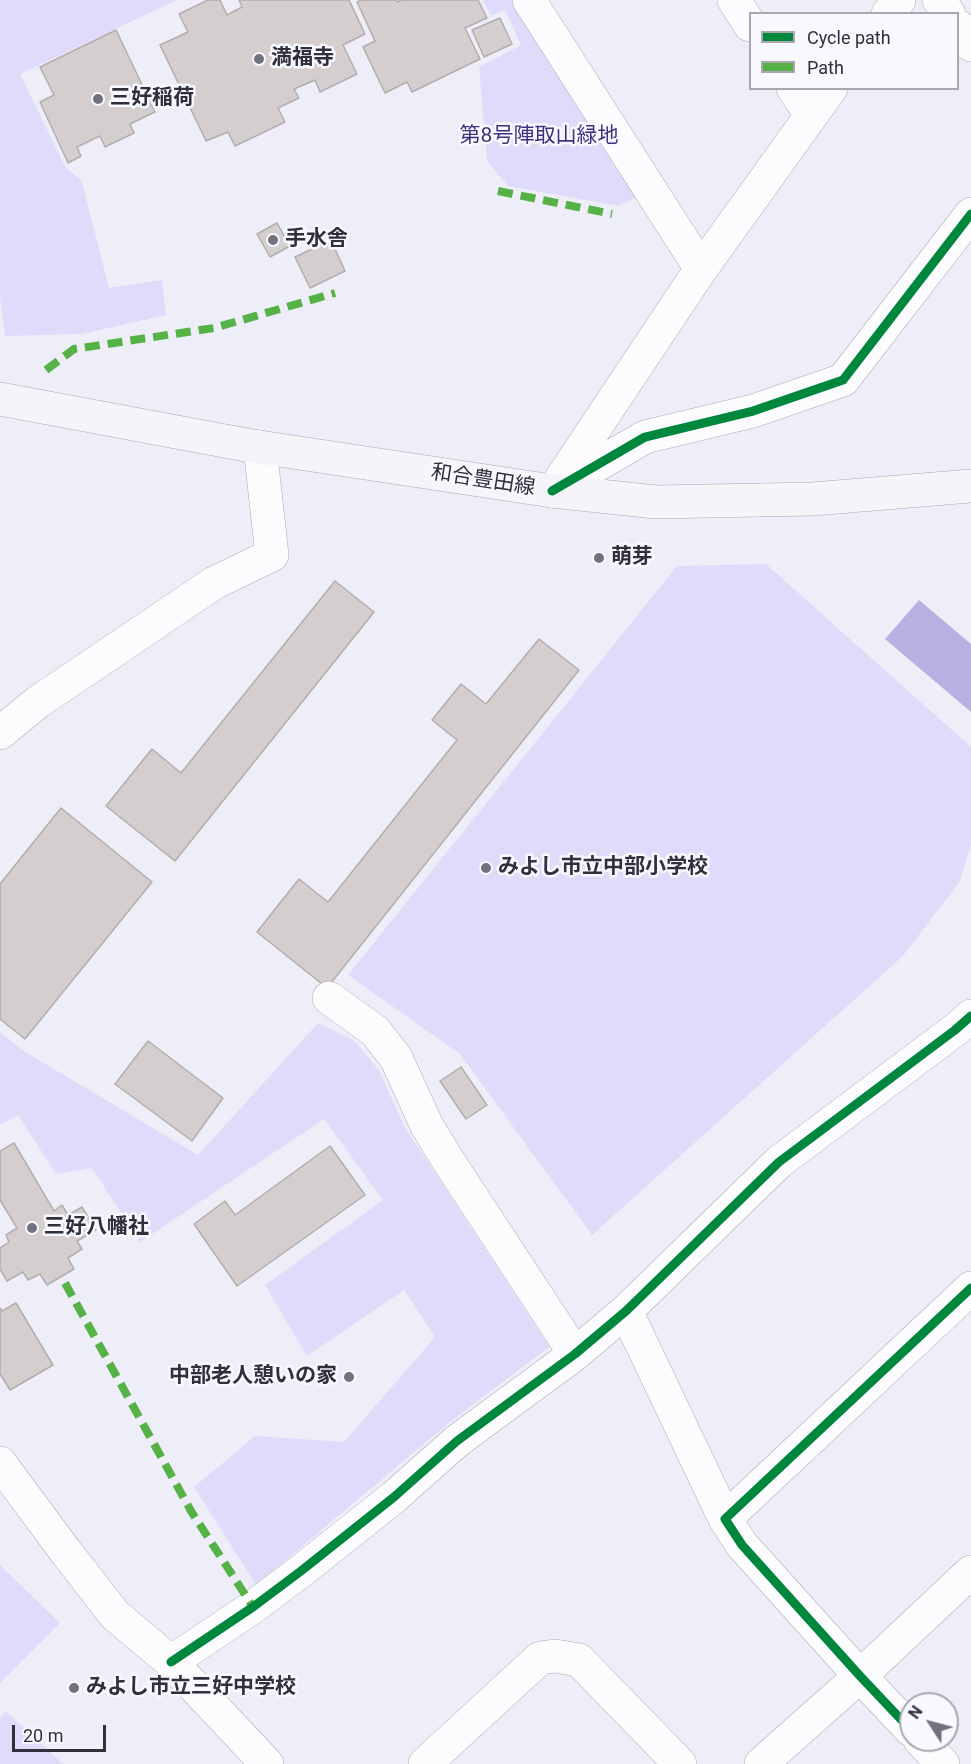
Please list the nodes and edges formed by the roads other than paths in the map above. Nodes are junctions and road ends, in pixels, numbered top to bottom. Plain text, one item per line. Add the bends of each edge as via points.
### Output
1 (734, 0) edge
2 (899, 0) edge
3 (539, 4) edge
4 (890, 12) edge
5 (749, 23) edge
6 (959, 29) edge
7 (971, 45) edge
8 (827, 90) edge
9 (802, 102) edge
10 (971, 214) edge
11 (701, 268) junction
12 (0, 399) edge
13 (260, 447) junction
14 (971, 486) edge
15 (552, 492) junction
16 (0, 733) edge
17 (329, 998) dead end
18 (966, 1032) edge
19 (971, 1288) edge
20 (626, 1311) junction
21 (575, 1354) junction
22 (0, 1463) edge
23 (725, 1519) junction
24 (971, 1572) edge
25 (171, 1662) junction
26 (860, 1676) junction
27 (899, 1717) edge
28 (932, 1752) edge
29 (267, 1764) edge
30 (425, 1764) edge
31 (680, 1764) edge
32 (760, 1764) edge
33 (943, 1764) edge

1 - 5 street
2 - 4 street
3 - 11 street
6 - 7 street
8 - 9 street
9 - 11 street
10 - 15 street via 843,380 753,411 645,437
11 - 15 street
12 - 13 main road, 和合豊田線
13 - 15 main road, 和合豊田線
13 - 16 street via 272,555 214,583 38,702
14 - 15 main road, 和合豊田線 via 813,498 656,502
17 - 21 street via 375,1031 396,1058 442,1151
18 - 20 street via 779,1162
19 - 23 street
20 - 21 street
20 - 23 street
21 - 25 street via 457,1441 301,1571
22 - 25 street via 116,1615
23 - 26 street via 742,1545
24 - 26 street
25 - 29 street
26 - 27 street
26 - 32 street
28 - 33 street
30 - 31 street via 540,1658 555,1656 579,1660

